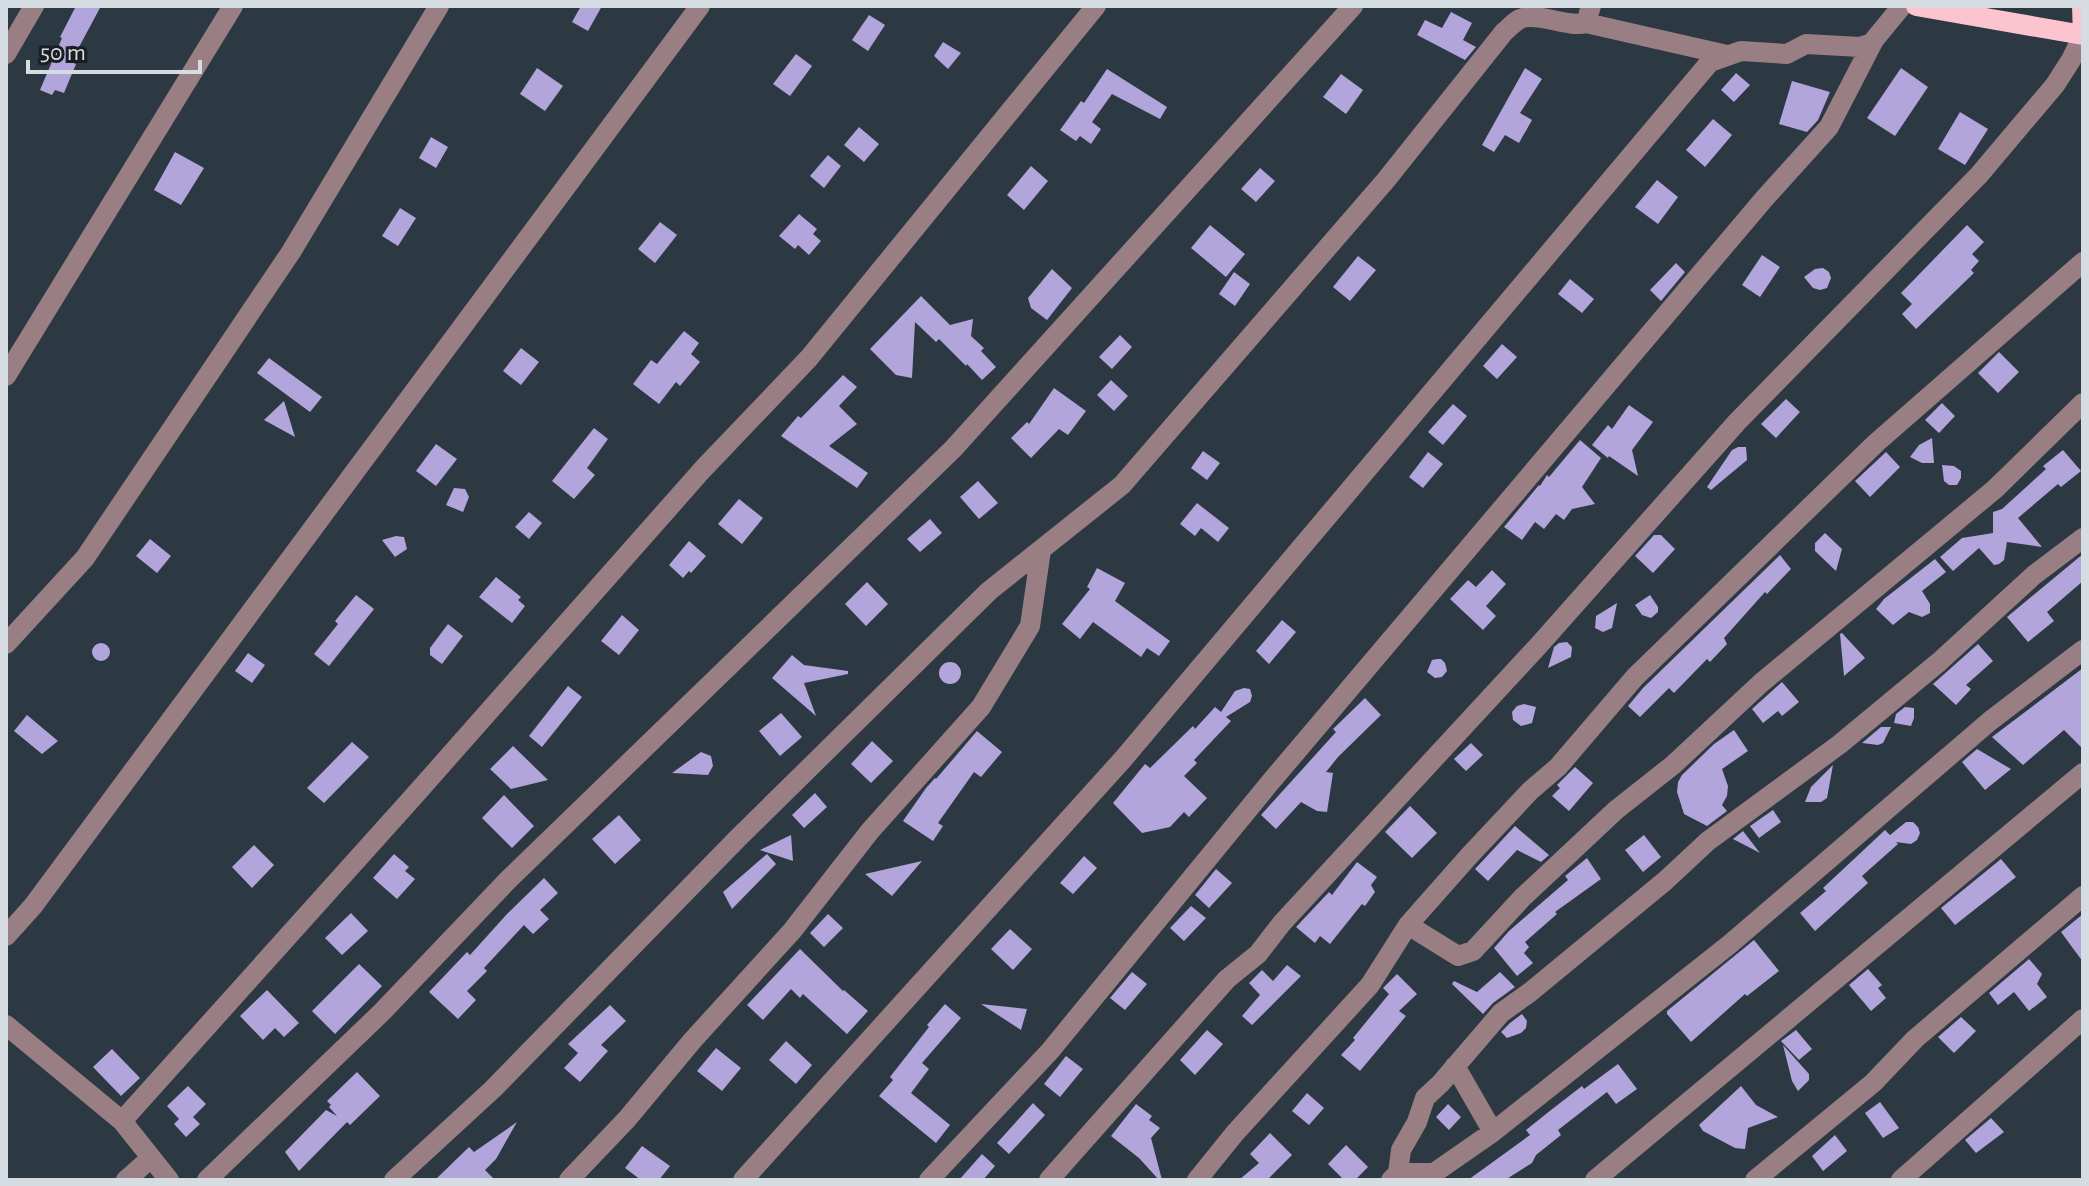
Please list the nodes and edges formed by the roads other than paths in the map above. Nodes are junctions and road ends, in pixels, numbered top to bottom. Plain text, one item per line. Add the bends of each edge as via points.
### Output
1 (34, 6) edge
2 (233, 6) edge
3 (439, 6) edge
4 (700, 6) edge
5 (1096, 6) edge
6 (1353, 6) edge
7 (1902, 6) edge
8 (2082, 6) edge
9 (1925, 7) edge
10 (1588, 14) edge
11 (2083, 35) edge
12 (1872, 43) junction
13 (6, 54) edge
14 (1727, 55) junction
15 (2083, 262) edge
16 (6, 376) edge
17 (2083, 403) edge
18 (2083, 538) edge
19 (1041, 550) junction
20 (6, 644) edge
21 (2083, 650) edge
22 (2083, 773) edge
23 (2083, 896) edge
24 (1408, 925) junction
25 (6, 936) edge
26 (2083, 1019) edge
27 (6, 1025) edge
28 (1455, 1066) junction
29 (122, 1121) junction
30 (1493, 1132) junction
31 (151, 1158) junction
32 (1395, 1177) edge
33 (126, 1180) edge
34 (169, 1180) edge
35 (207, 1180) edge
36 (394, 1180) edge
37 (569, 1180) edge
38 (743, 1180) edge
39 (929, 1180) edge
40 (1049, 1180) edge
41 (1197, 1180) edge
42 (1595, 1180) edge
43 (1755, 1180) edge
44 (1901, 1180) edge

1 - 13 street
2 - 16 street
3 - 20 street via 291,252 85,558
4 - 25 street
5 - 29 street via 809,358 703,469
6 - 35 street via 953,449
7 - 12 street
8 - 11 main road
9 - 11 main road
10 - 14 street
10 - 19 street via 1569,24 1523,17 1504,32 1386,180 1122,485
11 - 40 street via 2055,85 1979,175 1737,422
12 - 14 street via 1806,44 1787,54
12 - 39 street via 1829,127 1268,785 1050,1051
14 - 38 street via 1710,62 1124,758
15 - 24 street via 1876,443 1635,677
17 - 24 street via 1995,489 1616,810 1473,951 1458,956
18 - 28 street via 1840,744 1708,841 1501,1013
19 - 36 street via 989,591 493,1089
19 - 37 street via 1030,626 981,707 870,831 792,931
21 - 30 street via 1990,721 1730,944
22 - 42 street
23 - 43 street
24 - 41 street via 1370,985
26 - 44 street
27 - 29 street
28 - 30 street
28 - 32 street via 1425,1098
29 - 31 street
30 - 32 street via 1434,1173
31 - 33 street
31 - 34 street

